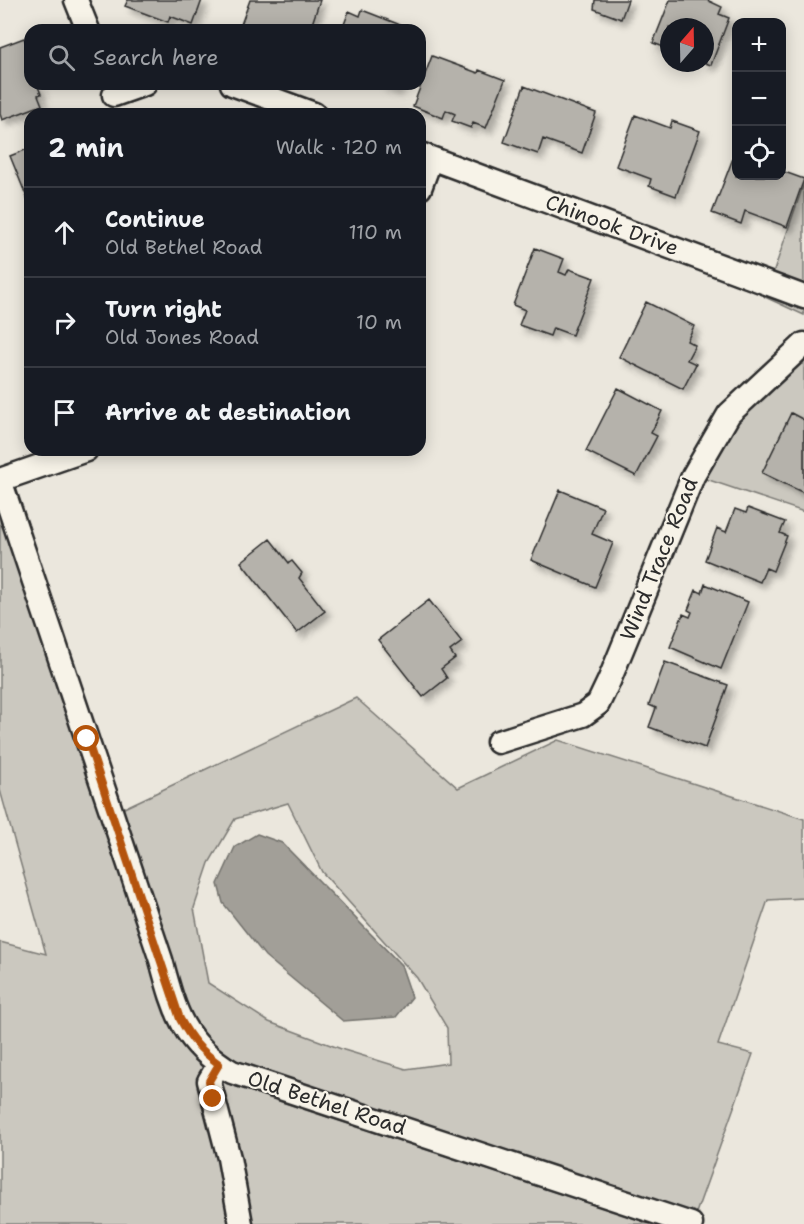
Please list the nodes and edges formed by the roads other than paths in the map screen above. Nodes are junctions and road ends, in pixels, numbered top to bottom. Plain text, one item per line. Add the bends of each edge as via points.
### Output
1 (76, 0) edge
2 (86, 24) edge
3 (132, 90) edge
4 (248, 90) edge
5 (115, 98) edge
6 (298, 108) edge
7 (426, 156) edge
8 (804, 297) edge
9 (804, 344) edge
10 (69, 456) edge
11 (0, 480) edge
12 (498, 742) dead end
13 (219, 1064) junction
14 (241, 1224) edge
15 (691, 1224) edge

1 - 2 street
3 - 5 street
4 - 6 street
7 - 8 street, Chinook Drive
9 - 12 street, Wind Trace Road via 729,414 693,476 598,704 583,715
10 - 11 street
11 - 13 street, Old Bethel Road via 180,1019 192,1041
13 - 14 street via 209,1081
13 - 15 street, Old Bethel Road via 232,1072

